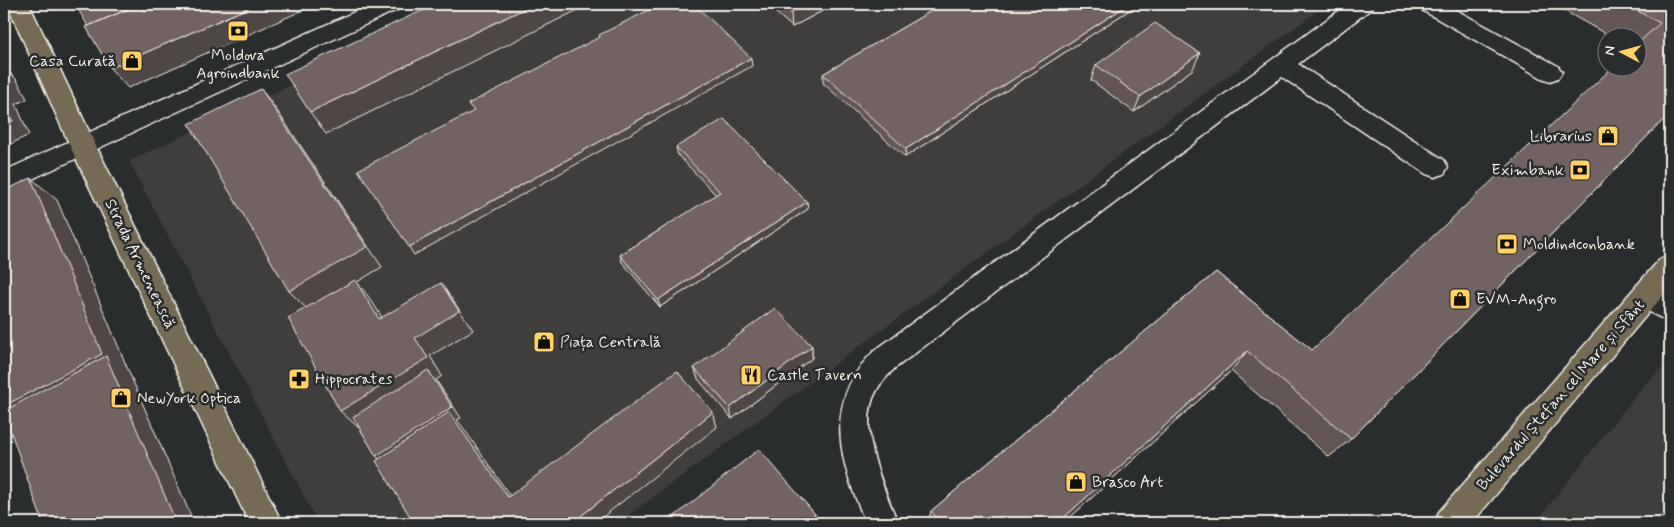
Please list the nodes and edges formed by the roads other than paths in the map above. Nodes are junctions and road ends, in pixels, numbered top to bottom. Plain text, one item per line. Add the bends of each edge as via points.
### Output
1 (18, 4) edge
2 (390, 4) edge
3 (1363, 4) edge
4 (1428, 4) edge
5 (1282, 65) junction
6 (1550, 72) dead end
7 (83, 146) junction
8 (1435, 167) dead end
9 (4, 182) edge
10 (1670, 266) edge
11 (1659, 302) edge
12 (266, 523) edge
13 (882, 523) edge
14 (1451, 523) edge

1 - 7 main road, Strada Armenească
2 - 7 street
3 - 5 street
4 - 6 street
5 - 8 street
5 - 13 street via 884,360 864,383 855,413 865,485
7 - 9 street
7 - 12 main road, Strada Armenească
10 - 11 main road, Bulevardul Ștefan cel Mare și Sfânt
11 - 14 main road, Bulevardul Ștefan cel Mare și Sfânt

